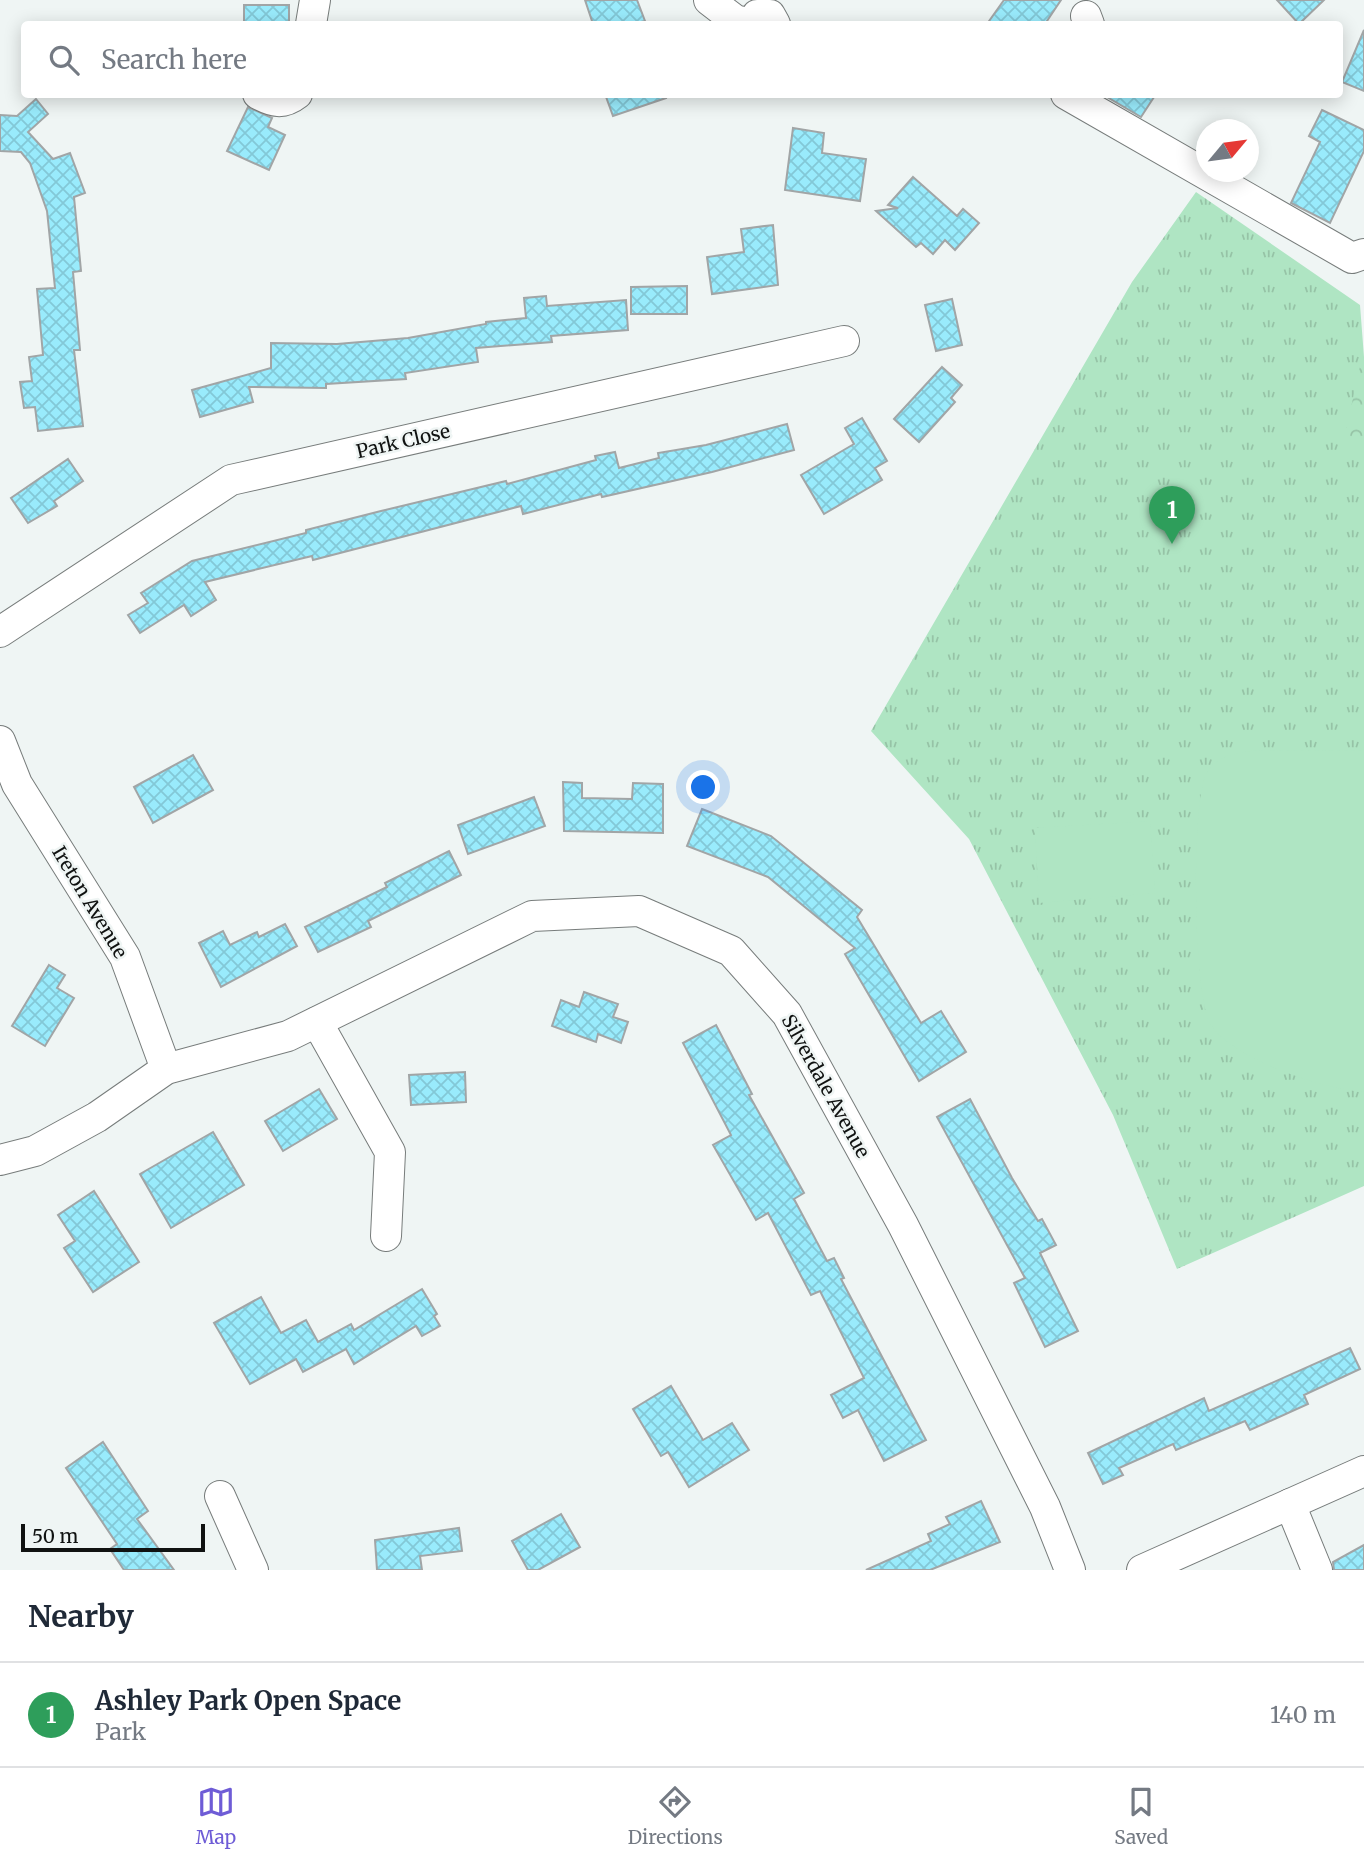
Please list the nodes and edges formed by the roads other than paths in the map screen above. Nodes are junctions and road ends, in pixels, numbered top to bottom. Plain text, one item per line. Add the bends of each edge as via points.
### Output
1 (315, 0) edge
2 (709, 0) edge
3 (312, 21) edge
4 (739, 21) edge
5 (754, 21) edge
6 (774, 21) edge
7 (266, 98) edge
8 (292, 98) edge
9 (1073, 98) edge
10 (1364, 254) edge
11 (844, 341) dead end
12 (0, 632) edge
13 (0, 741) edge
14 (317, 1022) junction
15 (166, 1069) junction
16 (0, 1160) edge
17 (386, 1236) dead end
18 (1364, 1471) edge
19 (220, 1496) dead end
20 (1290, 1504) junction
21 (253, 1570) edge
22 (1070, 1570) edge
23 (1142, 1570) edge
24 (1317, 1570) edge

1 - 3 street
2 - 4 street
5 - 6 street via 764,13
7 - 8 street via 274,102
9 - 10 street via 1352,258
11 - 12 street, Park Close via 230,480
13 - 15 street, Ireton Avenue via 17,784 125,957
14 - 15 street, Silverdale Avenue via 288,1036
14 - 17 street via 390,1152
14 - 22 street, Silverdale Avenue via 533,916 639,911 731,951 787,1014 890,1201 1045,1507
15 - 16 street, Silverdale Avenue via 35,1151
18 - 20 street
19 - 21 street
20 - 23 street
20 - 24 street

